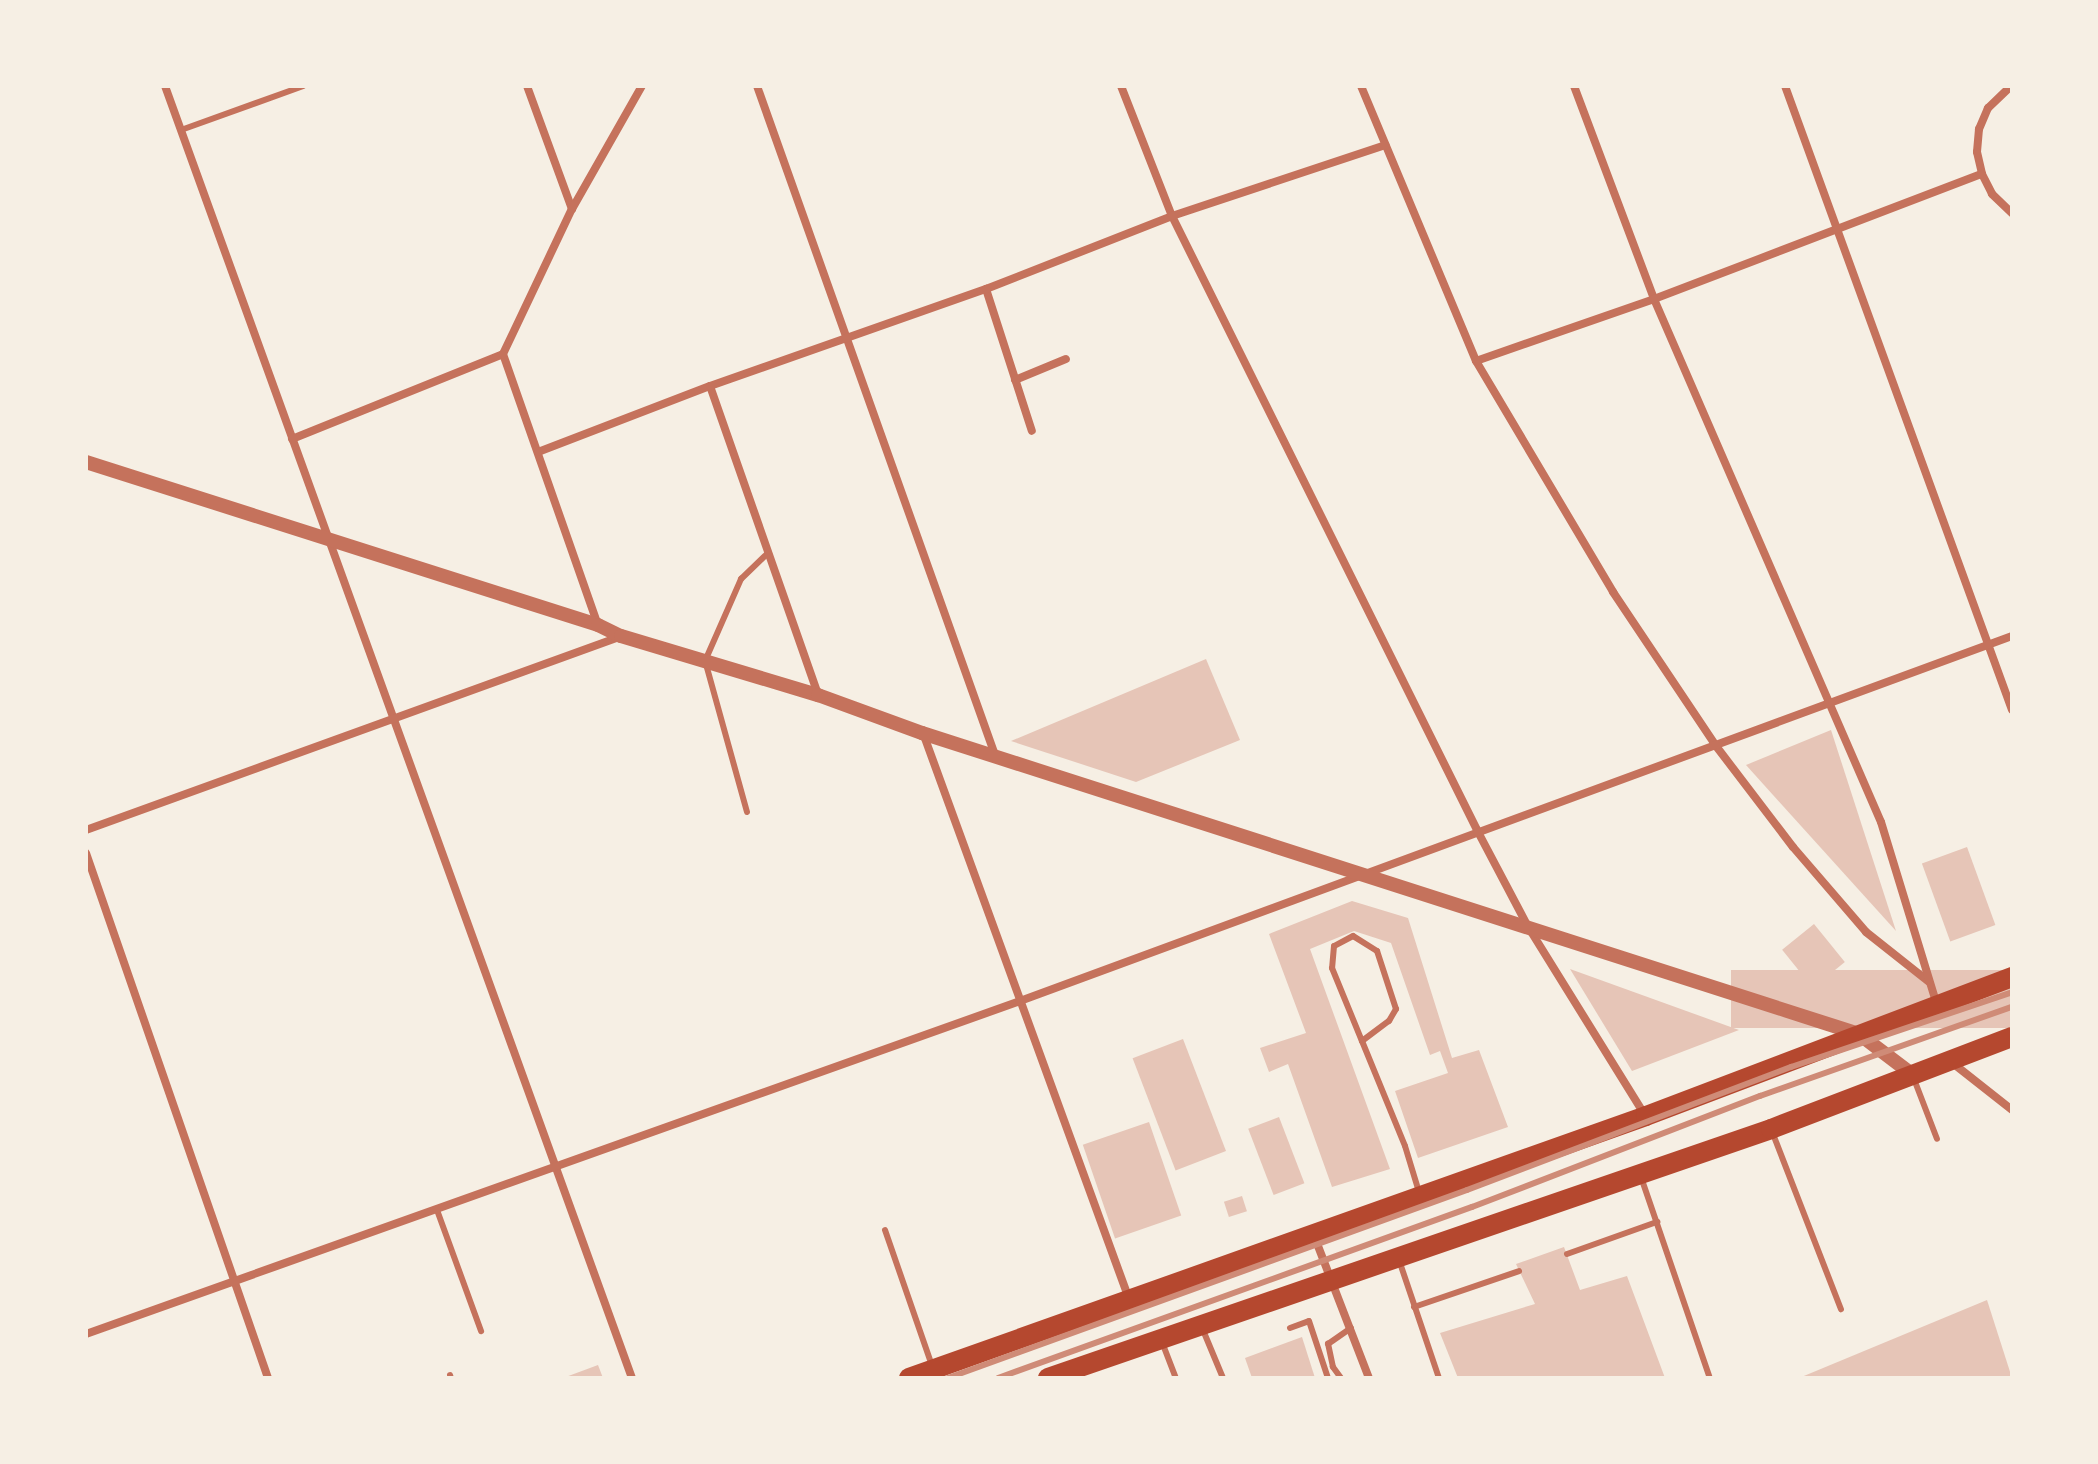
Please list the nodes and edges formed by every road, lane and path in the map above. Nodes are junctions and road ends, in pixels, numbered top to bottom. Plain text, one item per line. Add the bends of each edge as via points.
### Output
1 (165, 86) edge
2 (303, 86) edge
3 (527, 86) edge
4 (642, 86) edge
5 (757, 86) edge
6 (1121, 86) edge
7 (1361, 86) edge
8 (1574, 86) edge
9 (1785, 86) edge
10 (2011, 86) edge
11 (2001, 89) edge
12 (181, 130) junction
13 (1385, 145) junction
14 (1982, 174) junction
15 (572, 209) junction
16 (2012, 213) edge
17 (1172, 216) junction
18 (1837, 230) junction
19 (986, 289) junction
20 (1654, 299) junction
21 (846, 338) junction
22 (503, 354) junction
23 (1066, 359) dead end
24 (1476, 361) junction
25 (1015, 380) junction
26 (710, 386) junction
27 (1032, 431) dead end
28 (292, 439) junction
29 (538, 452) junction
30 (86, 462) edge
31 (329, 541) junction
32 (768, 553) junction
33 (598, 625) junction
34 (621, 636) junction
35 (2012, 636) edge
36 (1988, 645) junction
37 (705, 661) junction
38 (818, 695) junction
39 (1832, 703) junction
40 (2012, 710) edge
41 (396, 717) junction
42 (922, 733) junction
43 (1716, 746) junction
44 (995, 756) junction
45 (747, 812) dead end
46 (86, 830) edge
47 (1477, 830) junction
48 (86, 853) edge
49 (1366, 875) junction
50 (1527, 925) junction
51 (2012, 977) edge
52 (1929, 982) junction
53 (1020, 1001) junction
54 (1937, 1005) junction
55 (1859, 1034) junction
56 (2012, 1037) edge
57 (1362, 1041) junction
58 (1950, 1061) junction
59 (1913, 1075) junction
60 (2012, 1110) edge
61 (1646, 1116) junction
62 (1771, 1129) junction
63 (1937, 1139) dead end
64 (554, 1166) junction
65 (1639, 1173) junction
66 (1420, 1195) junction
67 (437, 1210) junction
68 (1657, 1222) junction
69 (885, 1230) dead end
70 (1313, 1233) junction
71 (1567, 1254) dead end
72 (1398, 1256) junction
73 (1519, 1271) dead end
74 (1332, 1279) junction
75 (233, 1281) junction
76 (1129, 1300) junction
77 (1414, 1307) junction
78 (1841, 1309) dead end
79 (1201, 1324) junction
80 (1290, 1328) dead end
81 (1351, 1328) junction
82 (481, 1331) dead end
83 (86, 1334) edge
84 (1161, 1339) junction
85 (933, 1369) junction
86 (1222, 1377) edge
87 (268, 1378) edge
88 (632, 1378) edge
89 (909, 1378) edge
90 (1048, 1378) edge
91 (1176, 1378) edge
92 (1212, 1378) edge
93 (1328, 1378) edge
94 (1341, 1378) edge
95 (1368, 1378) edge
96 (1439, 1378) edge
97 (1710, 1378) edge

1 - 12 street
2 - 12 lane
3 - 15 street
4 - 15 street
5 - 21 street
6 - 17 street
7 - 13 street
8 - 20 street
9 - 18 street
10 - 11 street
11 - 14 street via 1979,129
12 - 28 street
13 - 17 street
13 - 24 street
14 - 16 street via 1992,194
14 - 18 street
15 - 22 street
17 - 19 street
17 - 47 street
18 - 20 street
18 - 36 street
19 - 21 street
19 - 25 street
20 - 24 street
20 - 39 street
21 - 26 street
21 - 44 street
22 - 28 street
22 - 29 street
23 - 25 street
24 - 43 street via 1613,592
25 - 27 street
26 - 29 street
26 - 32 street
28 - 31 street
29 - 33 street
30 - 31 street
31 - 33 street
31 - 41 street
32 - 37 lane via 741,579
32 - 38 street
33 - 34 street
34 - 37 street
34 - 41 street
35 - 36 street
36 - 39 street
36 - 40 street
37 - 38 street
37 - 45 lane
38 - 42 street
39 - 43 street
39 - 52 street via 1881,822
41 - 46 street
41 - 64 street
42 - 44 street
42 - 53 street
43 - 47 street
43 - 52 street via 1866,932
44 - 49 street
47 - 49 street
47 - 50 street
48 - 75 street
49 - 50 street
49 - 53 street
50 - 55 street
50 - 61 street
51 - 54 highway
52 - 54 street
53 - 64 street
53 - 76 street
54 - 55 highway
55 - 59 street
55 - 61 highway
56 - 58 highway
57 - 57 lane via 1332,968 1334,946 1353,936 1377,951 1396,1009
57 - 66 lane
58 - 59 highway
58 - 60 street
59 - 62 highway
59 - 63 lane
61 - 66 highway
62 - 65 highway
62 - 78 lane
64 - 67 street
64 - 88 street
65 - 68 lane
65 - 72 highway
66 - 70 highway
67 - 75 street
67 - 82 lane
68 - 71 lane
68 - 97 lane
69 - 85 lane
70 - 74 street
70 - 76 highway
72 - 74 highway
72 - 77 lane
73 - 77 lane
74 - 79 highway
74 - 81 street
75 - 83 street
75 - 87 street
76 - 85 highway
77 - 96 lane
79 - 84 highway
79 - 86 lane
80 - 93 lane via 1309,1321
81 - 94 lane via 1328,1344
81 - 95 street
84 - 90 highway
84 - 91 lane
85 - 89 highway
86 - 92 lane

